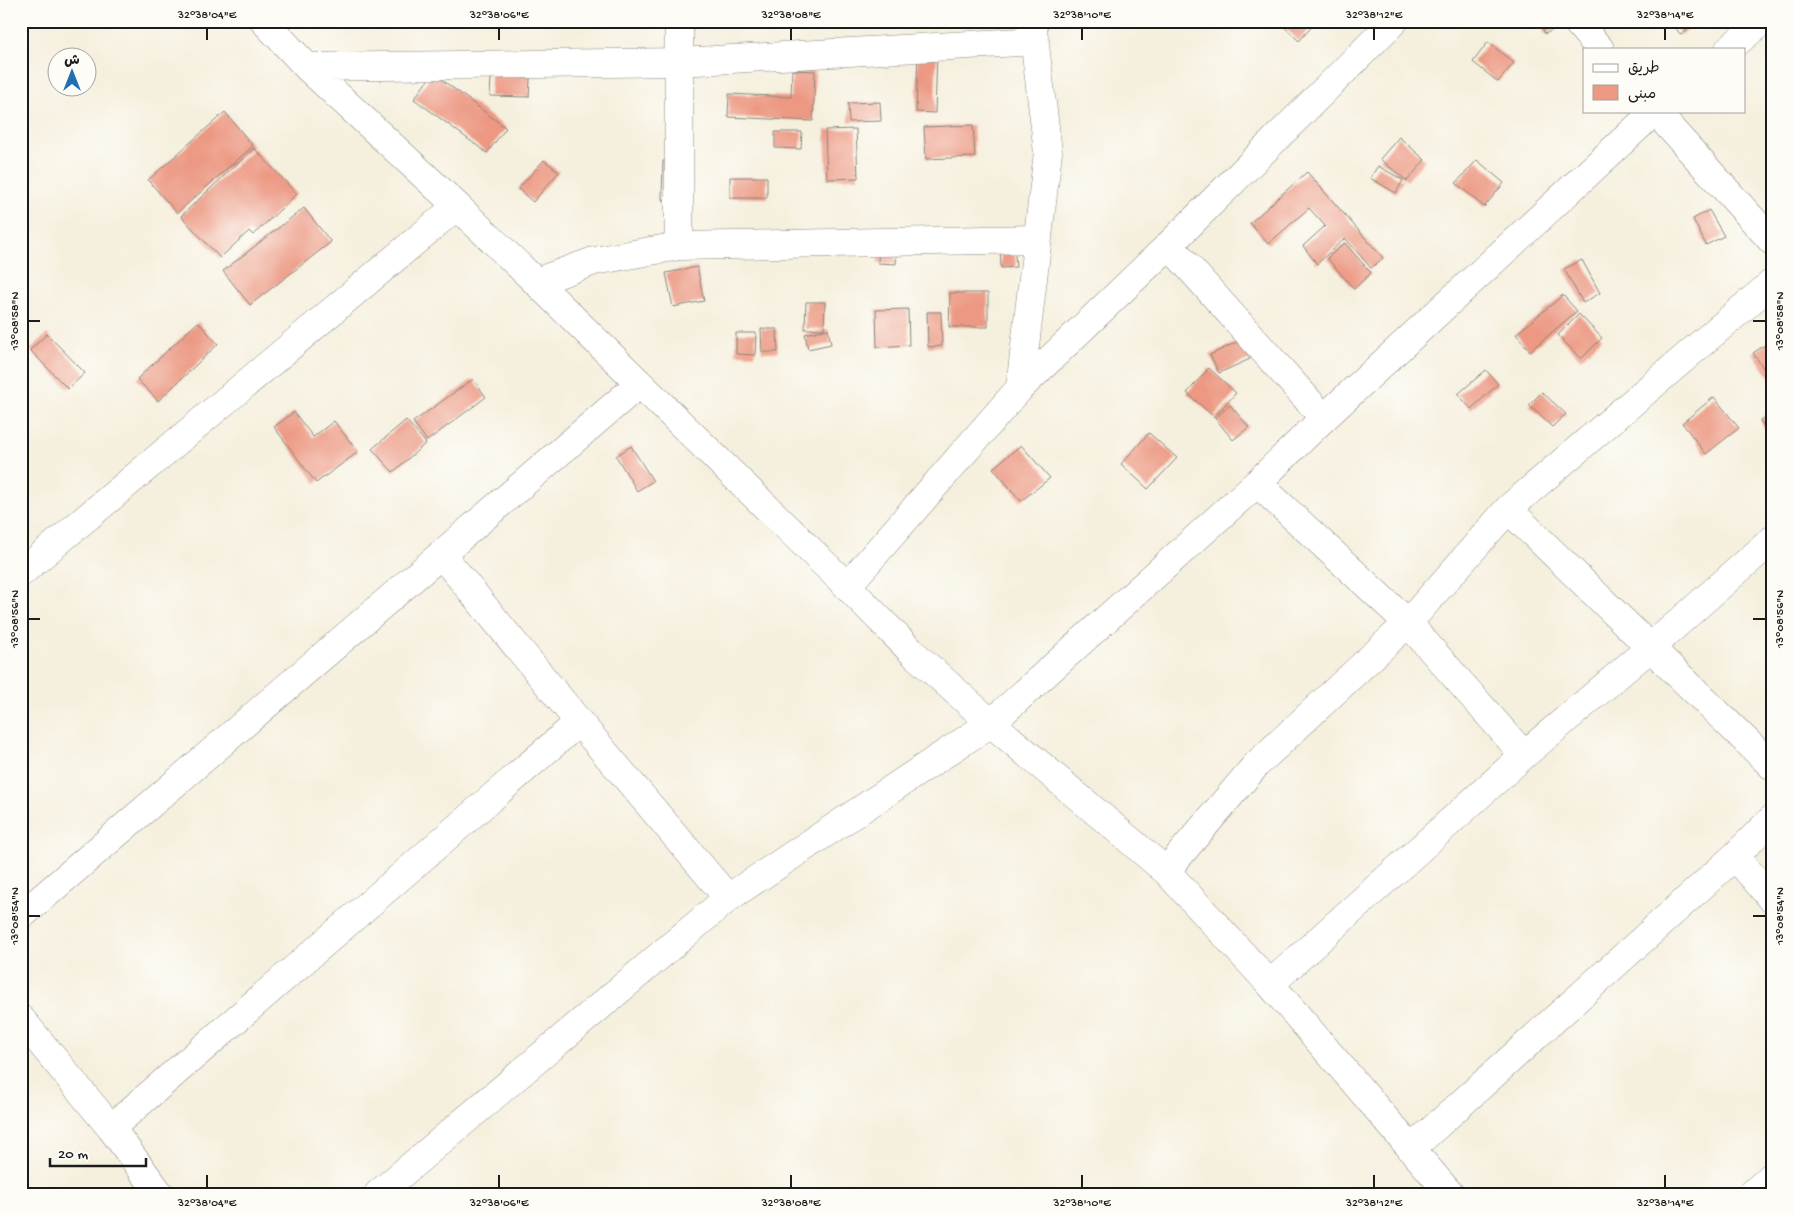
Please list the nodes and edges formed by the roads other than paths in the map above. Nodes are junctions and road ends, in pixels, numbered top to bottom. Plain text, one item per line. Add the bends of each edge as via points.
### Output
1 (264, 21) edge
2 (679, 21) edge
3 (1394, 21) edge
4 (1576, 21) edge
5 (1762, 21) edge
6 (1034, 31) edge
7 (1599, 48) edge
8 (1730, 48) edge
9 (680, 62) junction
10 (308, 68) junction
11 (1654, 112) edge
12 (1656, 112) edge
13 (457, 206) junction
14 (1038, 239) junction
15 (1772, 241) edge
16 (1169, 245) junction
17 (679, 246) junction
18 (536, 282) junction
19 (1772, 283) edge
20 (639, 384) junction
21 (1020, 388) junction
22 (1324, 418) junction
23 (1257, 483) junction
24 (1508, 509) junction
25 (1772, 540) edge
26 (441, 554) junction
27 (21, 573) edge
28 (847, 586) junction
29 (1408, 623) junction
30 (1651, 648) junction
31 (579, 722) junction
32 (991, 723) junction
33 (1524, 755) junction
34 (1772, 766) edge
35 (1772, 819) edge
36 (1735, 856) junction
37 (1166, 871) junction
38 (728, 898) junction
39 (1772, 899) edge
40 (21, 916) edge
41 (1270, 984) junction
42 (21, 1019) edge
43 (111, 1128) junction
44 (1411, 1149) junction
45 (1772, 1176) edge
46 (160, 1194) edge
47 (378, 1194) edge
48 (1450, 1194) edge
49 (1752, 1194) edge

1 - 10 street
2 - 9 street
3 - 16 street
4 - 7 street
5 - 8 street
6 - 9 street
6 - 14 street via 1048,152
9 - 10 street
9 - 17 street
10 - 13 street
11 - 22 street
12 - 15 street
13 - 18 street
13 - 27 street
14 - 17 street
14 - 21 street
16 - 21 street
16 - 22 street
17 - 18 street via 594,261
18 - 20 street
19 - 24 street
20 - 26 street
20 - 28 street
21 - 28 street
22 - 23 street
23 - 29 street
23 - 32 street
24 - 29 street
24 - 30 street
25 - 30 street
26 - 31 street
26 - 40 street
28 - 32 street via 913,653
29 - 33 street
29 - 37 street via 1256,765
30 - 33 street
30 - 34 street
31 - 38 street
31 - 43 street
32 - 37 street
32 - 38 street
33 - 41 street
35 - 36 street
36 - 39 street
36 - 44 street
37 - 41 street
38 - 47 street
41 - 44 street
42 - 43 street
43 - 46 street
44 - 48 street
45 - 49 street

